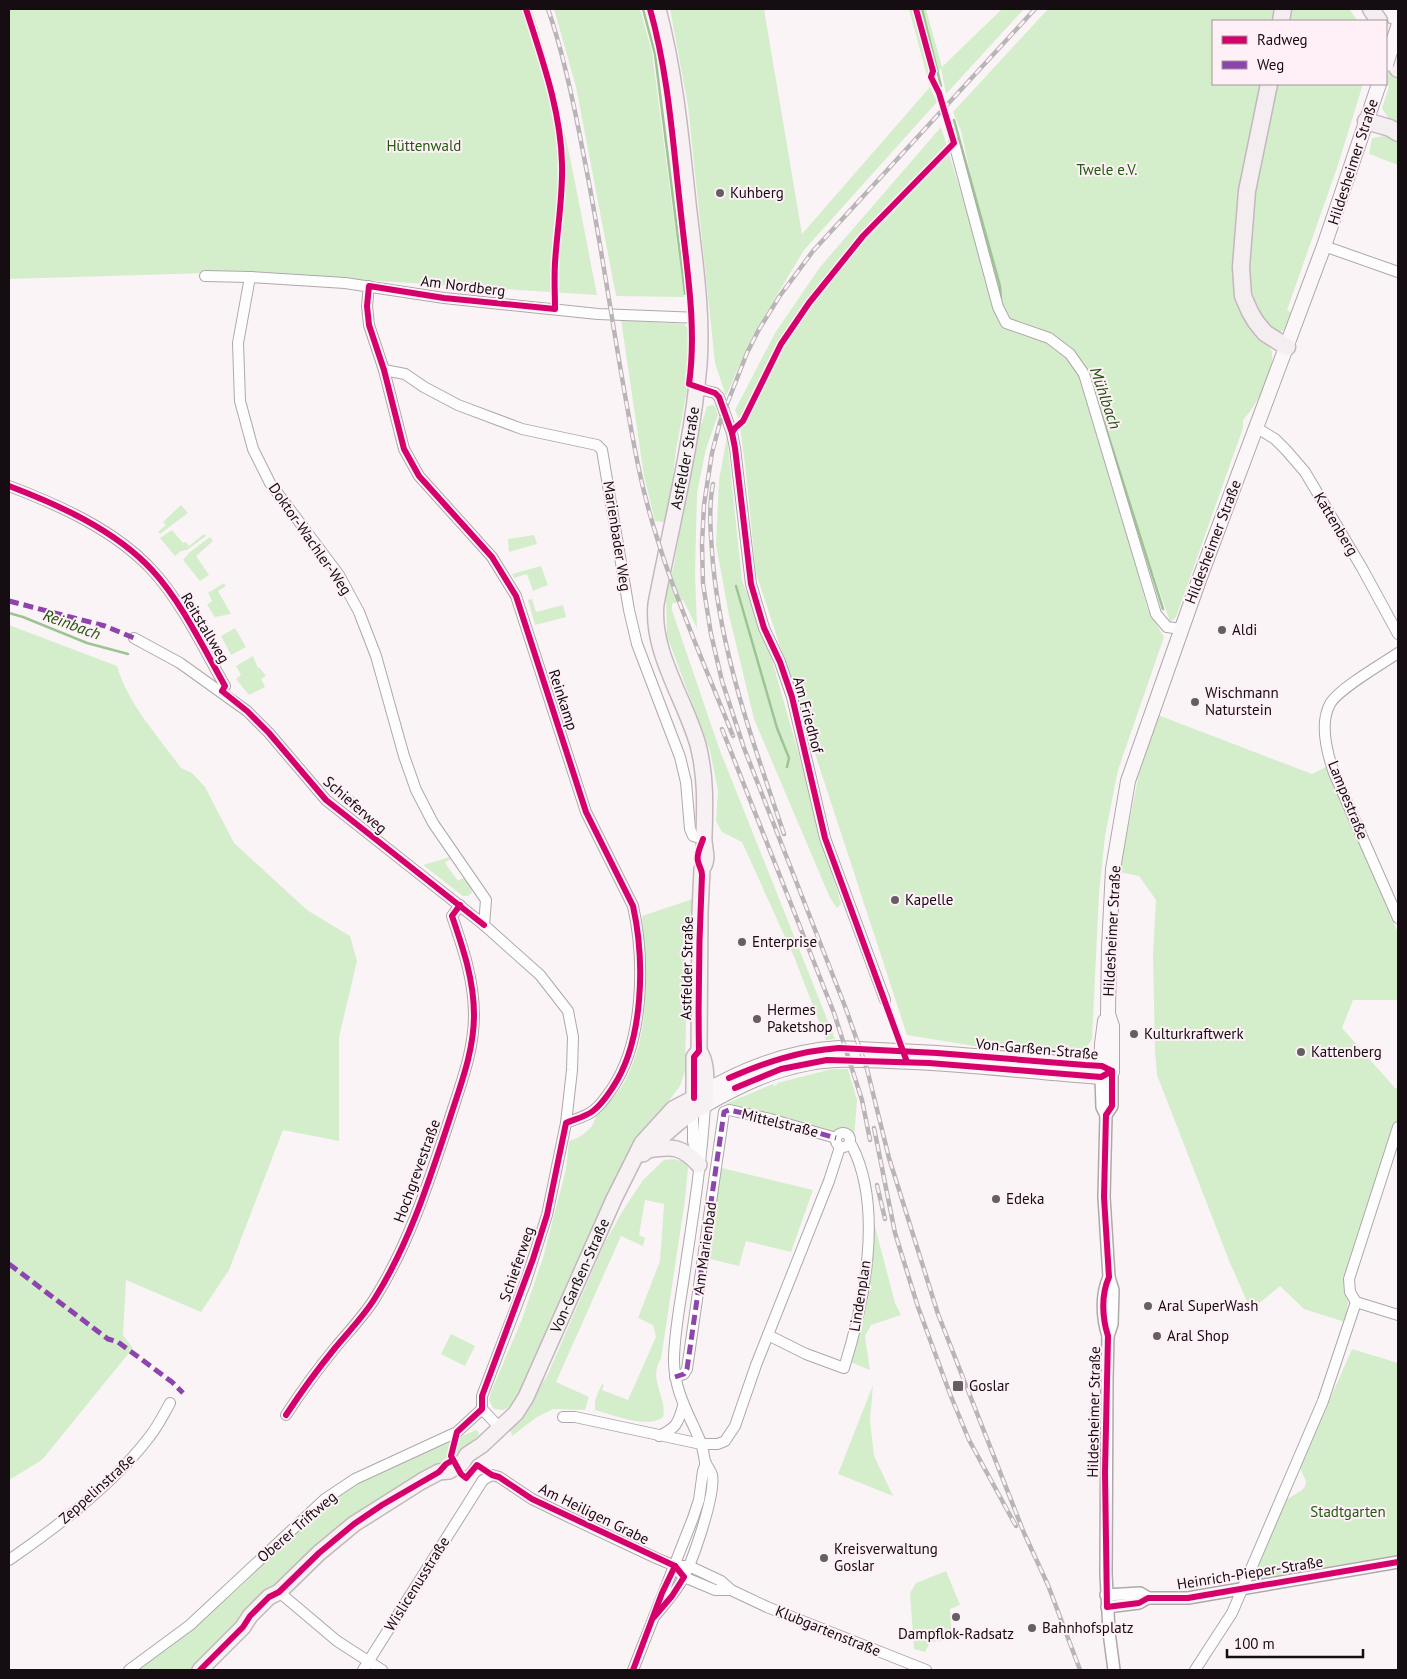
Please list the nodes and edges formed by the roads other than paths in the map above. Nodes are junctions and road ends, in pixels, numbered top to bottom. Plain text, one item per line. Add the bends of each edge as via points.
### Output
1 (658, 9) edge
2 (1358, 9) edge
3 (1371, 9) edge
4 (1365, 20) edge
5 (1378, 20) edge
6 (1398, 27) edge
7 (1387, 32) edge
8 (1398, 49) edge
9 (1387, 52) edge
10 (1387, 61) edge
11 (1398, 68) edge
12 (1269, 85) edge
13 (1379, 85) edge
14 (1366, 121) junction
15 (1398, 133) edge
16 (954, 143) dead end
17 (1324, 246) junction
18 (1398, 272) edge
19 (205, 276) dead end
20 (250, 277) junction
21 (369, 286) junction
22 (700, 318) junction
23 (1287, 347) junction
24 (384, 370) junction
25 (696, 388) junction
26 (1257, 428) junction
27 (9, 486) edge
28 (1396, 620) edge
29 (1181, 629) junction
30 (1398, 634) edge
31 (134, 638) dead end
32 (1398, 653) edge
33 (222, 691) junction
34 (704, 840) junction
35 (460, 905) junction
36 (1398, 918) edge
37 (484, 925) junction
38 (885, 1000) dead end
39 (1105, 1071) junction
40 (699, 1101) junction
41 (724, 1112) joint
42 (566, 1123) junction
43 (1398, 1127) edge
44 (842, 1143) junction
45 (648, 1150) junction
46 (632, 1163) junction
47 (699, 1165) junction
48 (1356, 1302) junction
49 (1398, 1315) edge
50 (768, 1335) junction
51 (675, 1376) junction
52 (170, 1403) dead end
53 (683, 1406) junction
54 (482, 1409) junction
55 (286, 1415) dead end
56 (562, 1417) dead end
57 (499, 1427) junction
58 (659, 1436) junction
59 (701, 1444) junction
60 (706, 1463) junction
61 (472, 1498) joint
62 (9, 1560) edge
63 (1398, 1562) edge
64 (675, 1566) junction
65 (689, 1566) junction
66 (684, 1577) junction
67 (1242, 1589) junction
68 (730, 1590) junction
69 (279, 1592) junction
70 (1106, 1595) junction
71 (1148, 1598) junction
72 (1107, 1607) junction
73 (654, 1617) junction
74 (365, 1666) edge
75 (129, 1670) edge
76 (200, 1670) edge
77 (382, 1670) edge
78 (633, 1670) edge
79 (926, 1670) edge
80 (1114, 1670) edge
81 (1195, 1670) edge

1 - 22 main road, Astfelder Straße via 676,93
2 - 4 highway
3 - 5 highway
6 - 10 main road, bridge
7 - 8 highway
9 - 11 highway
12 - 23 highway via 1247,191 1242,286 1243,296 1256,322
13 - 14 main road, Hildesheimer Straße
14 - 15 highway
14 - 17 main road, Hildesheimer Straße
16 - 29 street via 998,307 1006,323 1049,338 1070,354 1084,374 1156,614 1167,627
17 - 18 street
17 - 23 main road, Hildesheimer Straße
19 - 20 street, Am Nordberg
20 - 21 street, Am Nordberg
20 - 37 street, Doktor-Wachler-Weg via 238,343 240,401 253,449 270,483 339,575 359,612 376,656 416,790 433,823 486,900
21 - 22 street, Am Nordberg via 444,298 598,314
21 - 24 street, Reinkamp via 366,306 369,325
22 - 25 main road, Astfelder Straße
23 - 26 main road, Hildesheimer Straße
24 - 34 street, Marienbader Weg via 405,374 458,406 522,429 597,445 602,450 637,644 680,757 686,782 690,829 693,836
24 - 42 street, Reinkamp via 404,449 419,476 492,557 516,596 586,812 633,906 640,982 631,1050 619,1078 604,1100 583,1117
25 - 34 main road, Astfelder Straße via 654,619 703,765
25 - 38 street, Am Friedhof via 715,393 732,432 751,584 764,628 792,697 825,838
26 - 28 street, Kattenberg via 1275,439 1305,472
26 - 29 main road, Hildesheimer Straße
27 - 33 street, Reitstallweg via 113,537 153,570 225,686
28 - 30 street, Kattenberg
29 - 39 main road, Hildesheimer Straße via 1128,781 1113,869 1108,1014 1103,1024
31 - 33 street, Schieferweg
32 - 36 street, Lampestraße via 1330,702 1324,730 1334,773
33 - 35 street, Schieferweg via 269,733 326,800
34 - 40 main road, Astfelder Straße via 698,853 702,869 698,1051 694,1057
35 - 37 street, Schieferweg
35 - 55 street, Hochgrevestraße via 452,916 473,987 473,1037 466,1069 436,1159 398,1258 374,1300 313,1374
37 - 42 street, Schieferweg via 540,975 568,1011 573,1037
39 - 40 main road, Von-Garßen-Straße via 827,1060 782,1069
39 - 70 street, Hildesheimer Straße via 1102,1107 1106,1115 1104,1197 1109,1278 1104,1288 1104,1324 1108,1336
40 - 45 main road, Von-Garßen-Straße
40 - 46 main road, Von-Garßen-Straße via 673,1109 642,1143
40 - 47 street, Astfelder Straße via 693,1141
41 - 44 street, Mittelstraße via 729,1110 770,1119
41 - 51 street, Am Marienbad via 687,1369 684,1374
42 - 54 street, Schieferweg via 547,1216 482,1396
43 - 48 street via 1349,1279 1350,1292
44 - 50 street
44 - 50 street, Lindenplan via 852,1146 863,1171 868,1201 863,1296 844,1368
45 - 46 main road, Von-Garßen-Straße
45 - 47 main road via 678,1148
46 - 57 main road, Von-Garßen-Straße via 529,1389
47 - 51 street, Astfelder Straße via 678,1321
48 - 49 street
48 - 67 street via 1324,1401
50 - 59 street via 730,1434 718,1444
51 - 53 street, Astfelder Straße
52 - 62 street, Zeppelinstraße via 151,1435 120,1471 79,1508
53 - 58 street via 676,1425
53 - 59 street, Astfelder Straße
54 - 57 street
54 - 75 street, Oberer Triftweg via 458,1432 355,1479 325,1499 190,1625
56 - 58 street
57 - 69 main road, Von-Garßen-Straße via 482,1445 446,1464 439,1472 354,1524
58 - 59 street
59 - 60 street, Astfelder Straße
60 - 64 street, Astfelder Straße via 699,1500
60 - 65 street, Astfelder Straße via 712,1475 710,1496
61 - 64 street, Am Heiligen Grabe via 486,1477 500,1477 532,1499
61 - 74 street, Wislicenusstraße
63 - 67 street, Heinrich-Pieper-Straße
64 - 65 street, Am Heiligen Grabe
64 - 66 street, Am Heiligen Grabe
64 - 73 street, Astfelder Straße
65 - 66 street, Astfelder Straße
65 - 68 street, Klubgartenstraße via 720,1581
66 - 68 street, Klubgartenstraße via 715,1590
66 - 73 street, Astfelder Straße
67 - 71 street, Heinrich-Pieper-Straße via 1188,1598
67 - 81 street via 1232,1614
68 - 79 street, Klubgartenstraße
69 - 74 street
69 - 76 main road, Von-Garßen-Straße via 274,1603 255,1622 243,1627
70 - 71 street, Heinrich-Pieper-Straße via 1140,1593
70 - 72 street, Hildesheimer Straße
71 - 72 street, Heinrich-Pieper-Straße via 1139,1604
72 - 80 street, Hildesheimer Straße
73 - 78 street, Astfelder Straße
74 - 77 street

